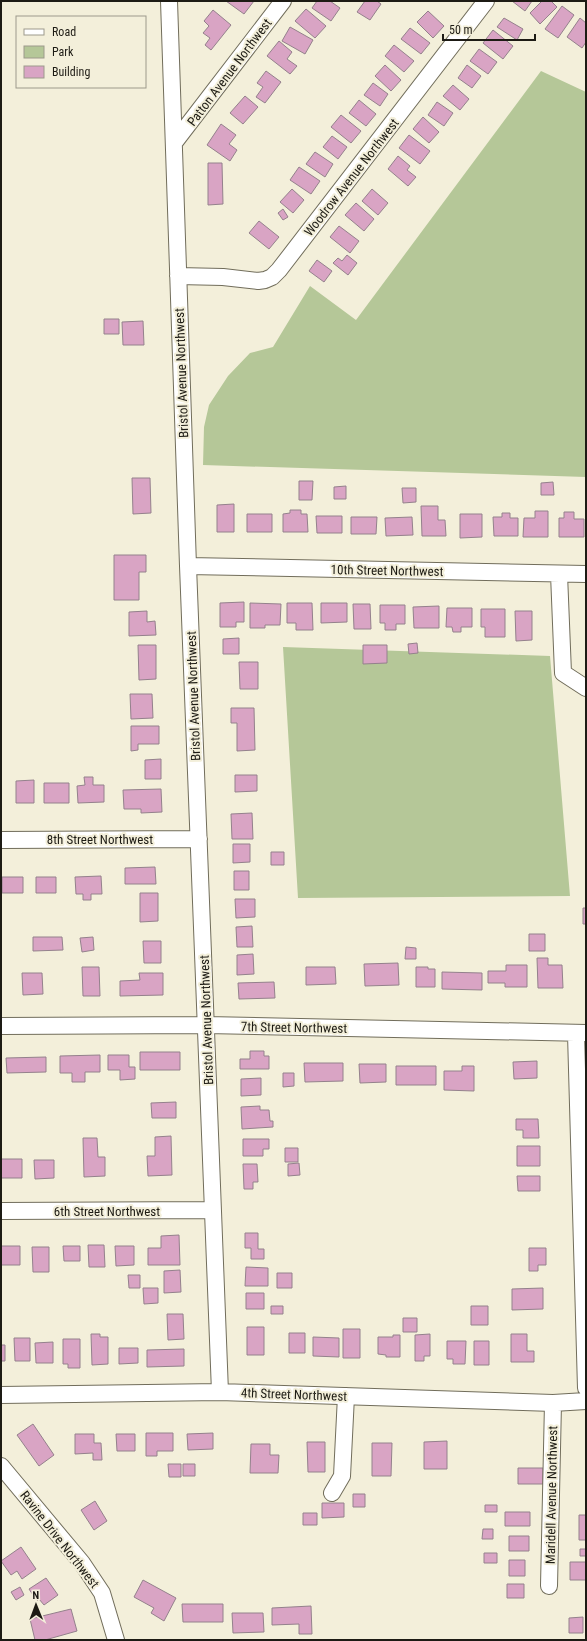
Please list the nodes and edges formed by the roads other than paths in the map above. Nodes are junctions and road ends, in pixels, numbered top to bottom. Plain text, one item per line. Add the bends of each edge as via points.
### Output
1 (169, 1) edge
2 (283, 1) edge
3 (486, 1) edge
4 (174, 143) junction
5 (178, 276) junction
6 (188, 566) junction
7 (559, 574) junction
8 (586, 574) edge
9 (586, 688) edge
10 (199, 838) junction
11 (1, 840) edge
12 (206, 1025) junction
13 (1, 1026) edge
14 (581, 1034) edge
15 (213, 1210) junction
16 (1, 1211) edge
17 (584, 1221) edge
18 (586, 1388) edge
19 (220, 1392) junction
20 (1, 1395) edge
21 (346, 1396) junction
22 (586, 1401) edge
23 (553, 1403) junction
24 (1, 1466) edge
25 (332, 1492) dead end
26 (549, 1586) dead end
27 (116, 1640) edge

1 - 4 street, Bristol Avenue Northwest
2 - 4 street, Patton Avenue Northwest
3 - 5 street, Woodrow Avenue Northwest via 272,277 258,281
4 - 5 street, Bristol Avenue Northwest
5 - 6 street, Bristol Avenue Northwest
6 - 7 street, 10th Street Northwest
6 - 10 street, Bristol Avenue Northwest
7 - 8 street, 10th Street Northwest
7 - 9 street via 563,674
10 - 11 street, 8th Street Northwest
10 - 12 street, Bristol Avenue Northwest
12 - 13 street, 7th Street Northwest
12 - 14 street, 7th Street Northwest
12 - 15 street, Bristol Avenue Northwest
14 - 17 street
15 - 16 street, 6th Street Northwest
15 - 19 street, Bristol Avenue Northwest
17 - 18 street
19 - 20 street, 4th Street Northwest
19 - 21 street, 4th Street Northwest
21 - 23 street, 4th Street Northwest
21 - 25 street via 342,1476
22 - 23 street, 4th Street Northwest
23 - 26 street, Maridell Avenue Northwest
24 - 27 street, Ravine Drive Northwest via 82,1563 102,1593

